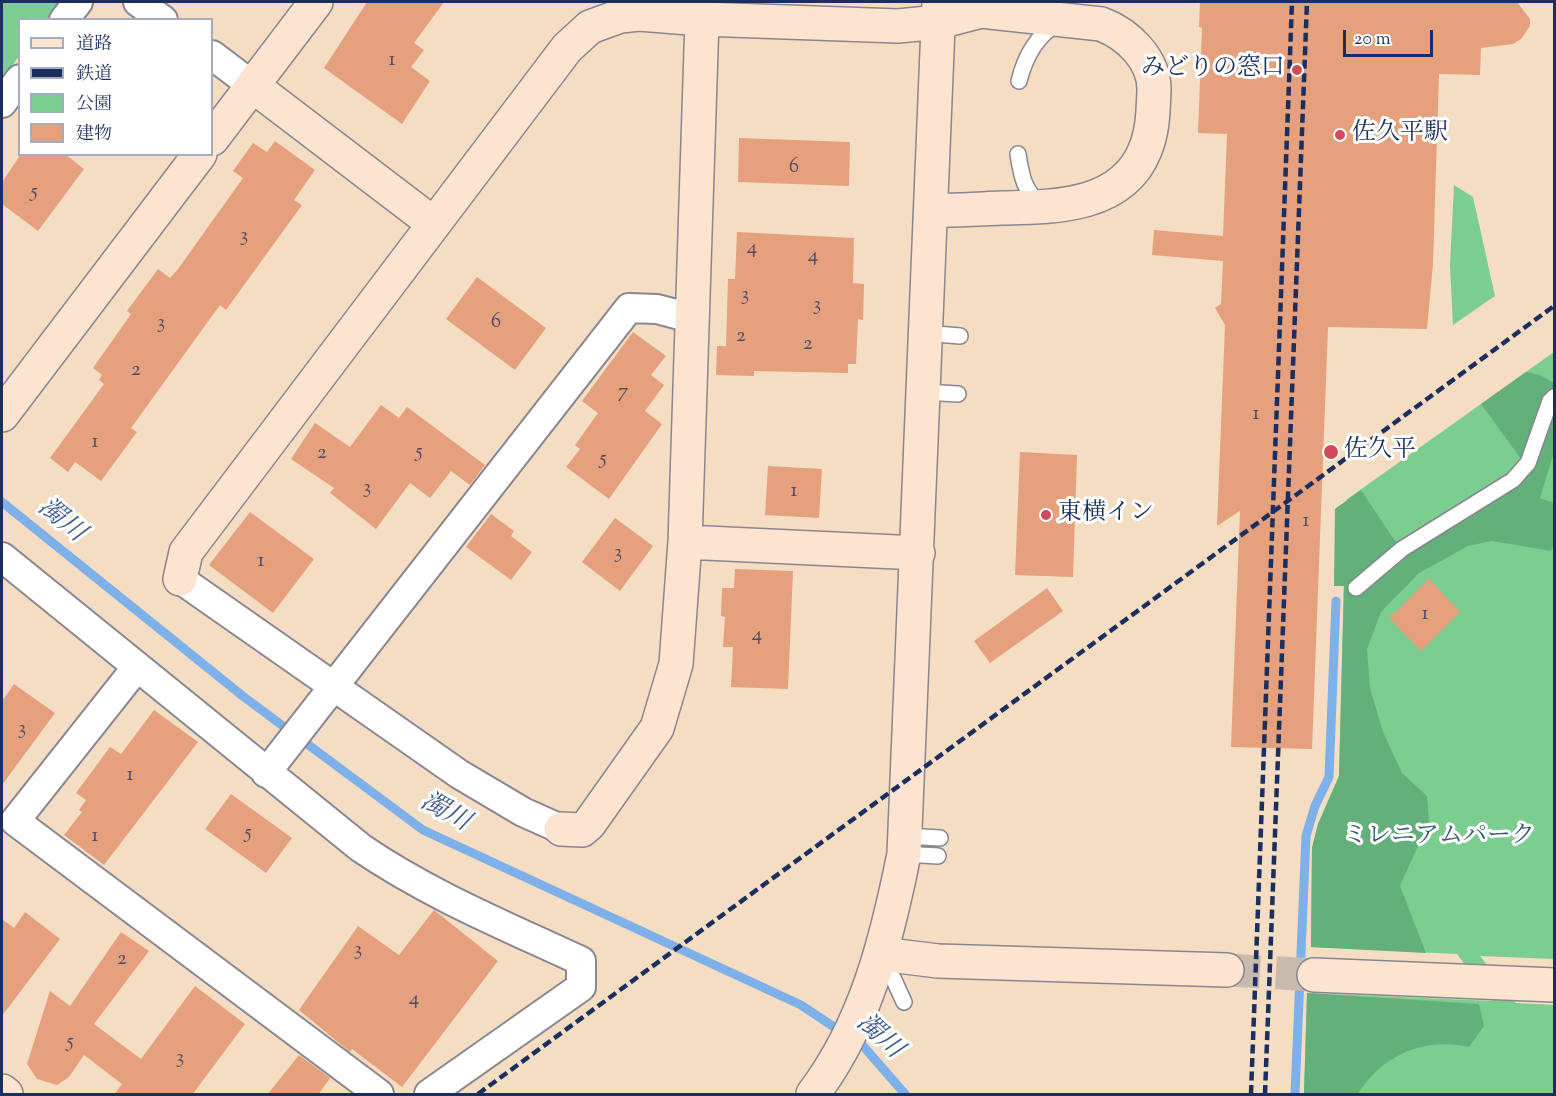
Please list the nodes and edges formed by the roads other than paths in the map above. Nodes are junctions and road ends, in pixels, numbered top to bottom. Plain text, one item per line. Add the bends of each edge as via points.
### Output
1 (78, 2) edge
2 (138, 2) edge
3 (316, 2) edge
4 (939, 12) edge
5 (66, 18) edge
6 (160, 18) edge
7 (702, 19) junction
8 (1063, 20) junction
9 (213, 56) edge
10 (1019, 81) dead end
11 (18, 82) edge
12 (253, 86) junction
13 (2, 103) edge
14 (213, 138) edge
15 (1018, 154) dead end
16 (198, 156) edge
17 (1052, 208) junction
18 (932, 210) junction
19 (434, 224) junction
20 (691, 318) junction
21 (925, 333) junction
22 (960, 336) dead end
23 (922, 392) junction
24 (958, 394) dead end
25 (1554, 397) edge
26 (2, 416) edge
27 (686, 542) junction
28 (918, 553) junction
29 (2, 557) edge
30 (180, 579) joint
31 (1356, 588) dead end
32 (137, 667) junction
33 (333, 688) junction
34 (271, 767) junction
35 (561, 829) joint
36 (940, 838) dead end
37 (905, 845) junction
38 (938, 856) dead end
39 (881, 954) junction
40 (1227, 970) tunnel mouth
41 (1314, 975) tunnel mouth
42 (1554, 985) edge
43 (904, 1002) dead end
44 (822, 1086) edge
45 (2, 1091) edge
46 (6, 1095) edge
47 (379, 1095) edge
48 (429, 1095) edge

1 - 5 street
2 - 6 street
3 - 12 street
4 - 7 street via 898,26
4 - 8 street via 981,11
4 - 18 street
7 - 19 street via 639,14 590,27 567,48
7 - 20 street
8 - 10 lane via 1038,40 1024,61
8 - 17 street via 1101,24 1116,30 1138,51 1154,82 1152,130 1135,169 1119,183 1075,204
9 - 12 street
11 - 13 street
12 - 14 street
12 - 19 street
15 - 17 lane via 1031,194
16 - 26 street
17 - 18 street
18 - 21 street
19 - 30 street via 186,552
20 - 27 street
20 - 33 street via 657,309 629,308
21 - 22 lane
21 - 23 street
23 - 24 lane
23 - 28 street
25 - 31 lane via 1527,463 1513,480 1402,549
27 - 28 street
27 - 35 street via 676,664 657,728 589,824 582,830
28 - 37 street
29 - 32 street
30 - 33 street
32 - 34 street
32 - 47 street via 15,821
33 - 34 street
33 - 35 street via 459,774 523,812
34 - 48 street via 361,848 401,875 581,961 581,987
36 - 37 lane
37 - 38 lane
37 - 39 street
39 - 40 street via 938,961
39 - 43 lane
39 - 44 street via 859,1015
41 - 42 street
45 - 46 street

